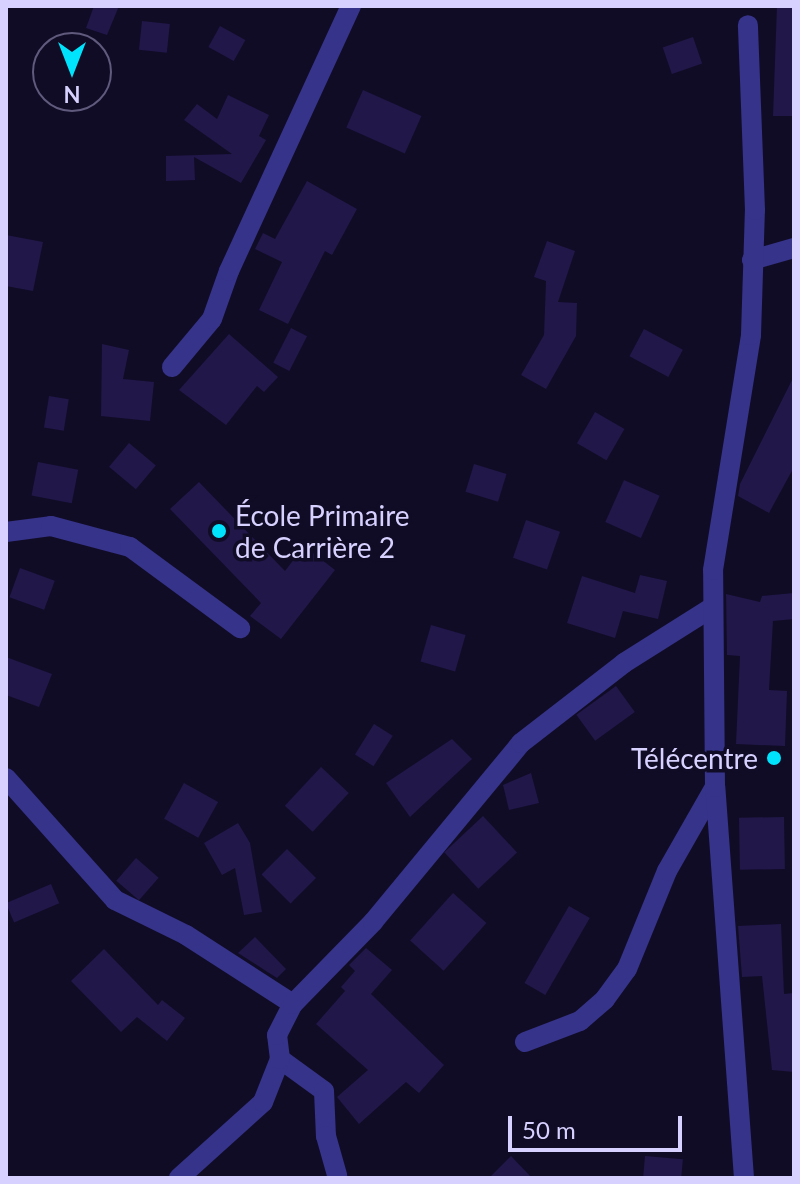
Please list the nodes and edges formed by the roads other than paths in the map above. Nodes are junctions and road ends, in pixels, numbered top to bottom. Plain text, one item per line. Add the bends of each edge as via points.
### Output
1 (351, 6) edge
2 (748, 25) dead end
3 (794, 248) edge
4 (752, 260) junction
5 (172, 367) dead end
6 (6, 532) edge
7 (713, 607) junction
8 (240, 628) dead end
9 (6, 778) edge
10 (715, 787) junction
11 (293, 1004) junction
12 (525, 1042) dead end
13 (280, 1059) junction
14 (337, 1175) dead end
15 (179, 1178) edge
16 (744, 1178) edge

1 - 5 street via 212,319
2 - 4 street
3 - 4 street
4 - 7 street via 751,335 713,570
6 - 8 street via 51,526 130,547
7 - 10 street
7 - 11 street via 624,663 521,743 373,922
9 - 11 street via 115,900 186,935
10 - 12 street via 667,871 627,969 613,989 580,1021
10 - 16 street
11 - 13 street via 277,1035
13 - 14 street via 324,1091 326,1136
13 - 15 street via 263,1102

